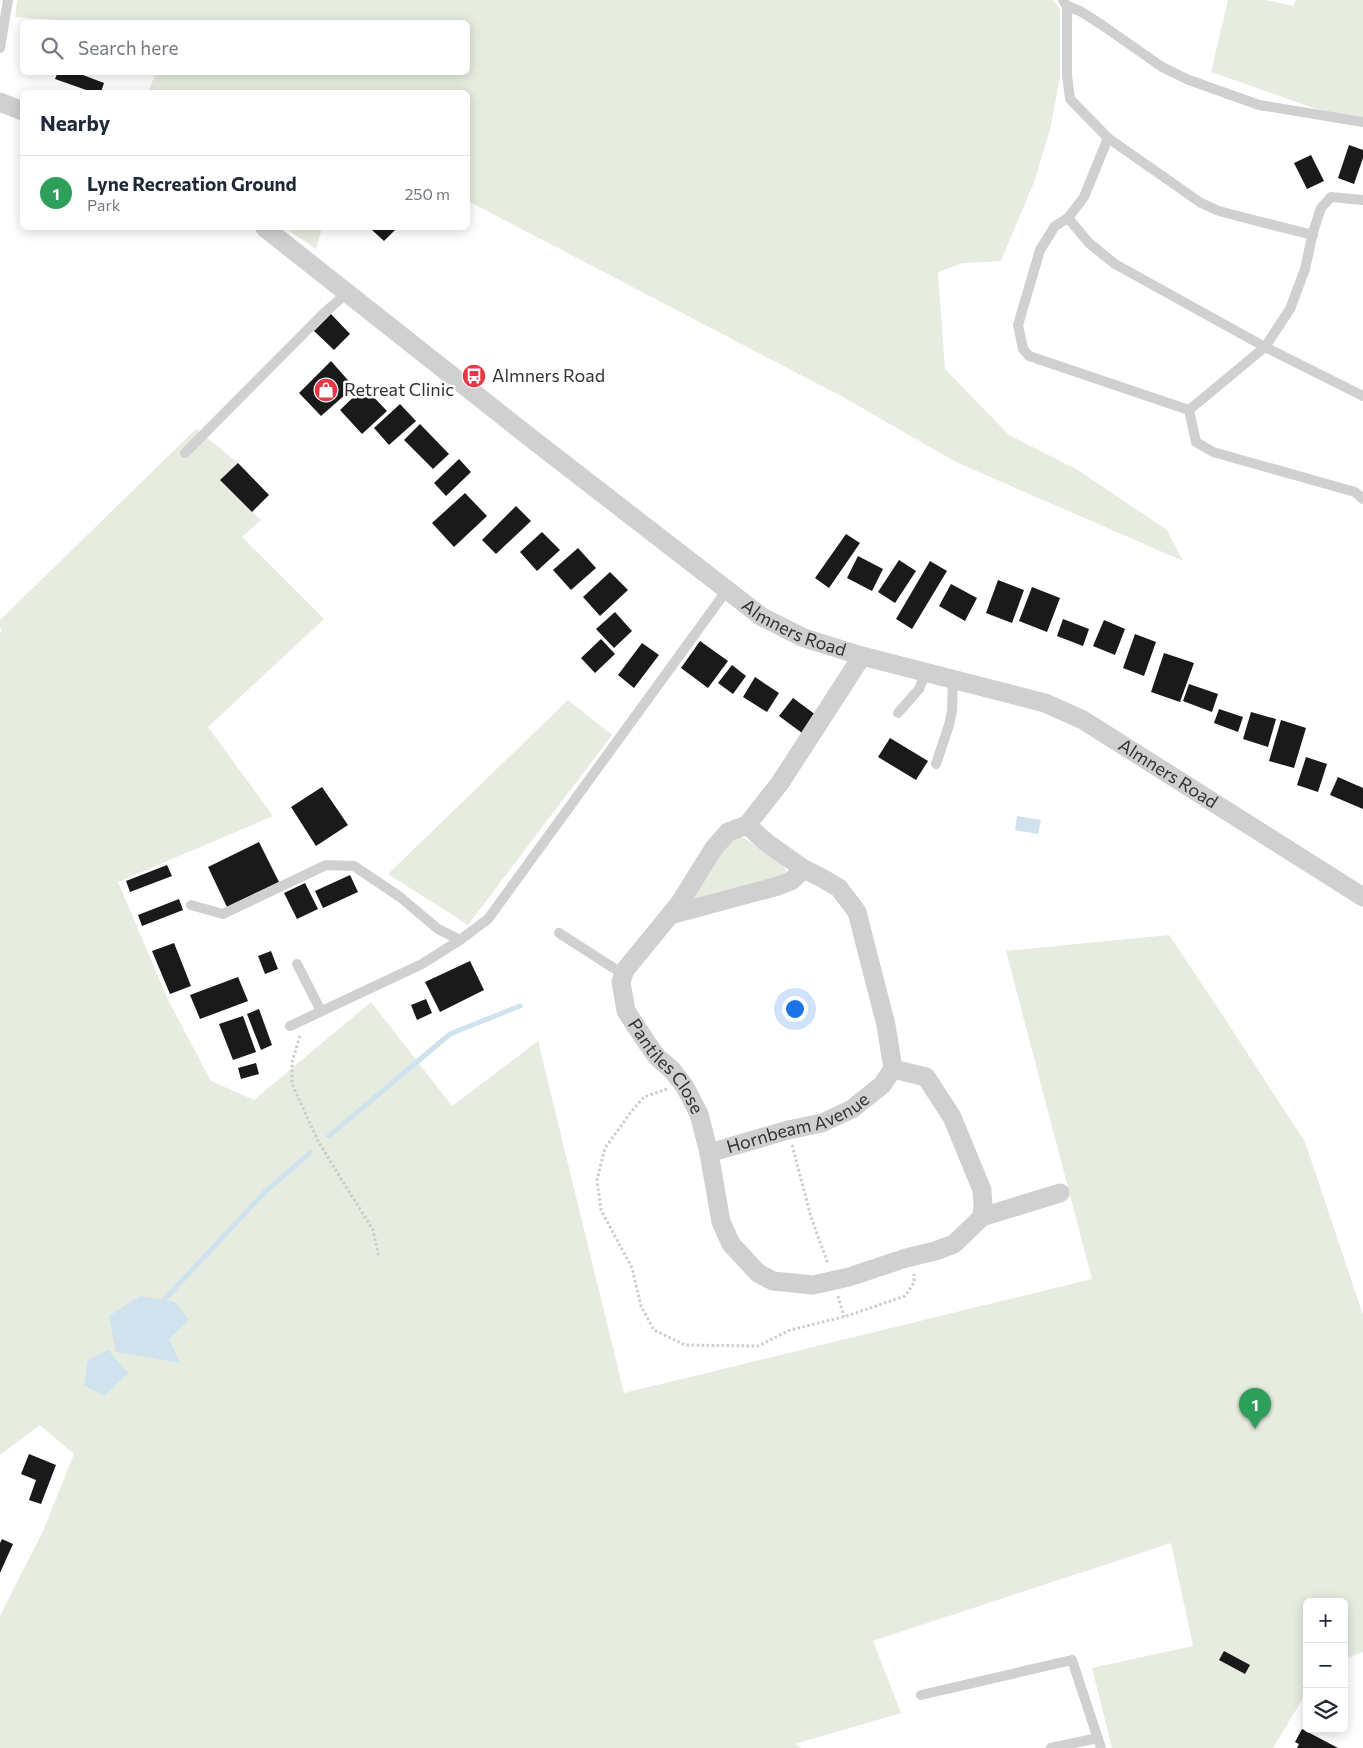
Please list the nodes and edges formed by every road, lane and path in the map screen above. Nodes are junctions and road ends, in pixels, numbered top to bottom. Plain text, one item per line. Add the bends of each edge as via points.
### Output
1 (8, 0) edge
2 (1065, 3) edge
3 (0, 48) edge
4 (0, 102) edge
5 (20, 110) edge
6 (1363, 122) edge
7 (1108, 138) junction
8 (1363, 200) edge
9 (1068, 218) junction
10 (268, 230) edge
11 (1313, 235) junction
12 (347, 292) junction
13 (1265, 347) junction
14 (1363, 396) edge
15 (1188, 410) junction
16 (185, 454) dead end
17 (1363, 499) edge
18 (727, 590) junction
19 (862, 656) junction
20 (926, 672) junction
21 (953, 679) junction
22 (898, 713) dead end
23 (936, 764) dead end
24 (747, 825) junction
25 (804, 869) junction
26 (1363, 897) edge
27 (191, 905) dead end
28 (670, 916) junction
29 (559, 933) dead end
30 (460, 940) junction
31 (298, 964) dead end
32 (624, 974) junction
33 (321, 1011) junction
34 (305, 1018) junction
35 (290, 1026) dead end
36 (893, 1068) junction
37 (679, 1080) junction
38 (788, 1130) junction
39 (709, 1153) junction
40 (1060, 1193) dead end
41 (982, 1217) junction
42 (910, 1257) junction
43 (379, 1258) dead end
44 (834, 1280) junction
45 (921, 1695) dead end
46 (1100, 1743) edge
47 (1070, 1746) edge
48 (1051, 1748) edge

1 - 3 lane
2 - 6 lane via 1162,67 1189,80 1259,105
2 - 7 lane via 1070,99
4 - 5 street
7 - 9 lane via 1084,197
7 - 11 lane via 1201,203
8 - 11 lane via 1331,197 1321,208
9 - 13 lane via 1088,243 1114,264
9 - 15 lane via 1055,226 1040,250 1018,325 1023,349 1029,356
10 - 12 street, Almners Road
11 - 13 lane via 1290,309
12 - 16 lane
12 - 18 street, Almners Road
13 - 14 lane
13 - 15 lane
15 - 17 lane via 1196,442 1213,452 1355,492
18 - 19 street, Almners Road via 762,617 804,638
18 - 30 lane via 488,919
19 - 20 street, Almners Road
19 - 24 street via 780,783
20 - 21 street, Almners Road
20 - 22 lane via 919,688
21 - 23 lane via 952,711
21 - 26 street, Almners Road via 1045,703 1083,720
24 - 25 street
24 - 28 street via 728,832 714,848
25 - 28 street via 791,881 778,886
25 - 36 street via 839,888 857,912 886,1025
27 - 30 lane via 223,914 326,865 354,866 400,897 438,929
28 - 32 street
29 - 32 lane
30 - 33 lane via 422,964
31 - 33 lane
32 - 37 street, Pantiles Close via 621,982 626,1010 647,1043
33 - 34 lane
34 - 35 lane
34 - 43 path via 292,1062 292,1084 319,1143 374,1230
36 - 38 street, Hornbeam Avenue via 882,1085 852,1109 822,1123
36 - 41 street via 926,1077 952,1117 982,1190
37 - 39 street, Pantiles Close via 699,1114
37 - 42 path via 667,1089 644,1098 631,1112 605,1148 597,1180 602,1210 632,1268 641,1306 654,1330 685,1345 758,1346 790,1330 847,1316 904,1296 914,1283
38 - 39 street, Hornbeam Avenue
38 - 44 path via 811,1217
39 - 44 street, Pantiles Close via 721,1222 731,1244 741,1256 758,1273 773,1281 813,1285
40 - 41 street
41 - 42 street, Pantiles Close via 954,1244
42 - 44 street, Pantiles Close
45 - 46 lane via 1072,1660
46 - 47 lane
47 - 48 lane

